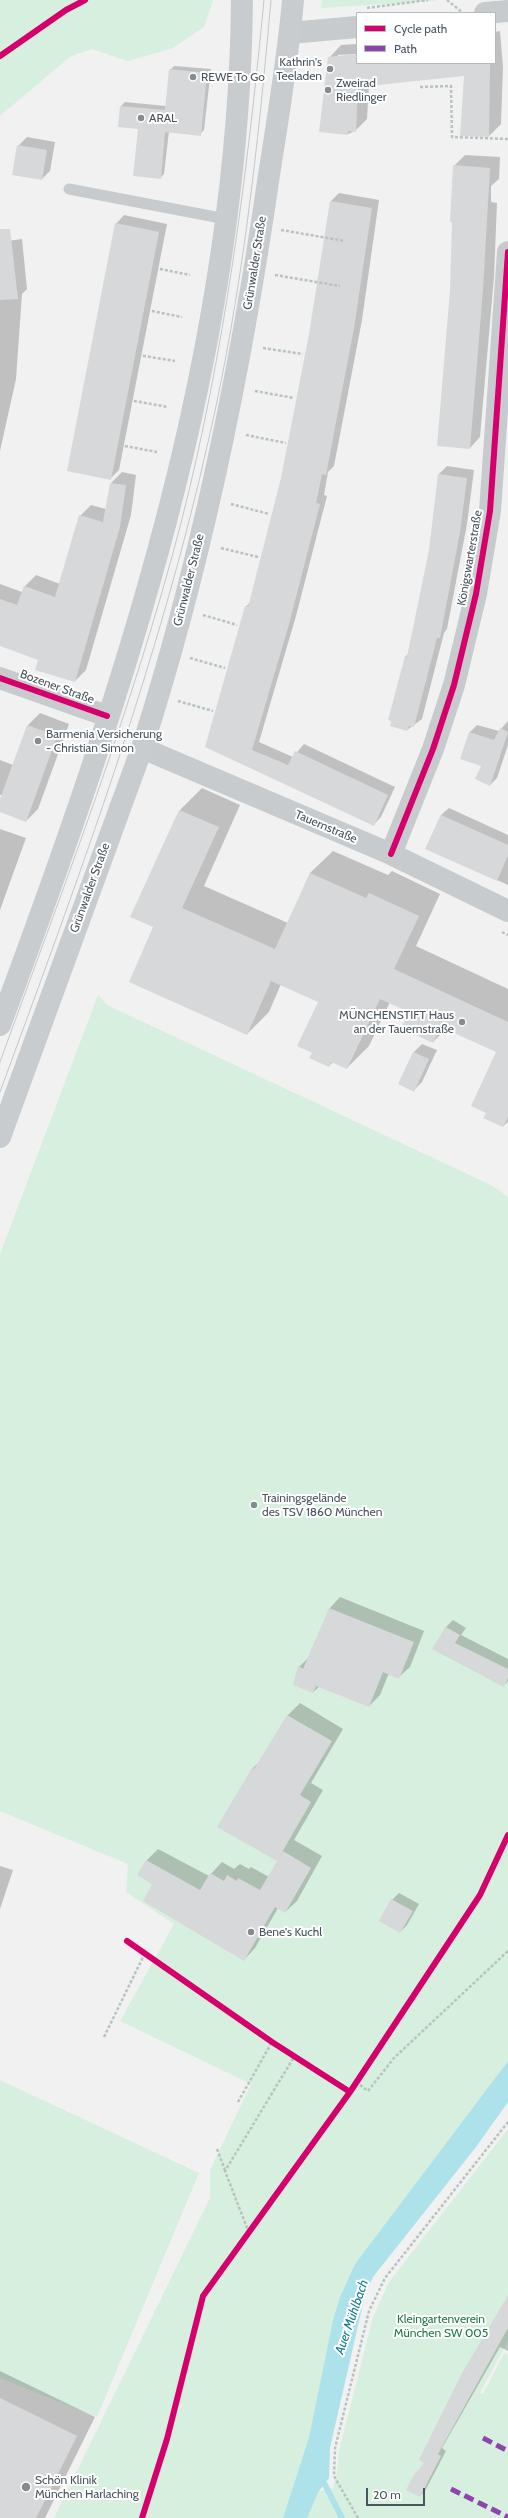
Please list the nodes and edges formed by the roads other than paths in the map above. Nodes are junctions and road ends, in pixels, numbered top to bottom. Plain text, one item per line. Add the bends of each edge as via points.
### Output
1 (242, 0) edge
2 (293, 0) edge
3 (508, 11) edge
4 (496, 12) edge
5 (356, 19) edge
6 (290, 33) junction
7 (69, 189) dead end
8 (226, 219) junction
9 (508, 252) edge
10 (0, 678) edge
11 (107, 716) junction
12 (142, 748) junction
13 (391, 854) junction
14 (508, 911) edge
15 (0, 1025) edge
16 (0, 1137) edge

1 - 8 main road via 239,97
2 - 6 main road, Grünwalder Straße
3 - 4 street
5 - 6 street
6 - 12 main road, Grünwalder Straße via 242,350 226,429 191,575
7 - 8 lane
8 - 11 main road via 197,392 180,468 152,574
9 - 13 street, Königswarterstraße via 490,511 476,594 454,685 433,749
10 - 11 street, Bozener Straße
11 - 15 main road via 81,802
12 - 13 street, Tauernstraße
12 - 16 main road, Grünwalder Straße
13 - 14 street, Tauernstraße

